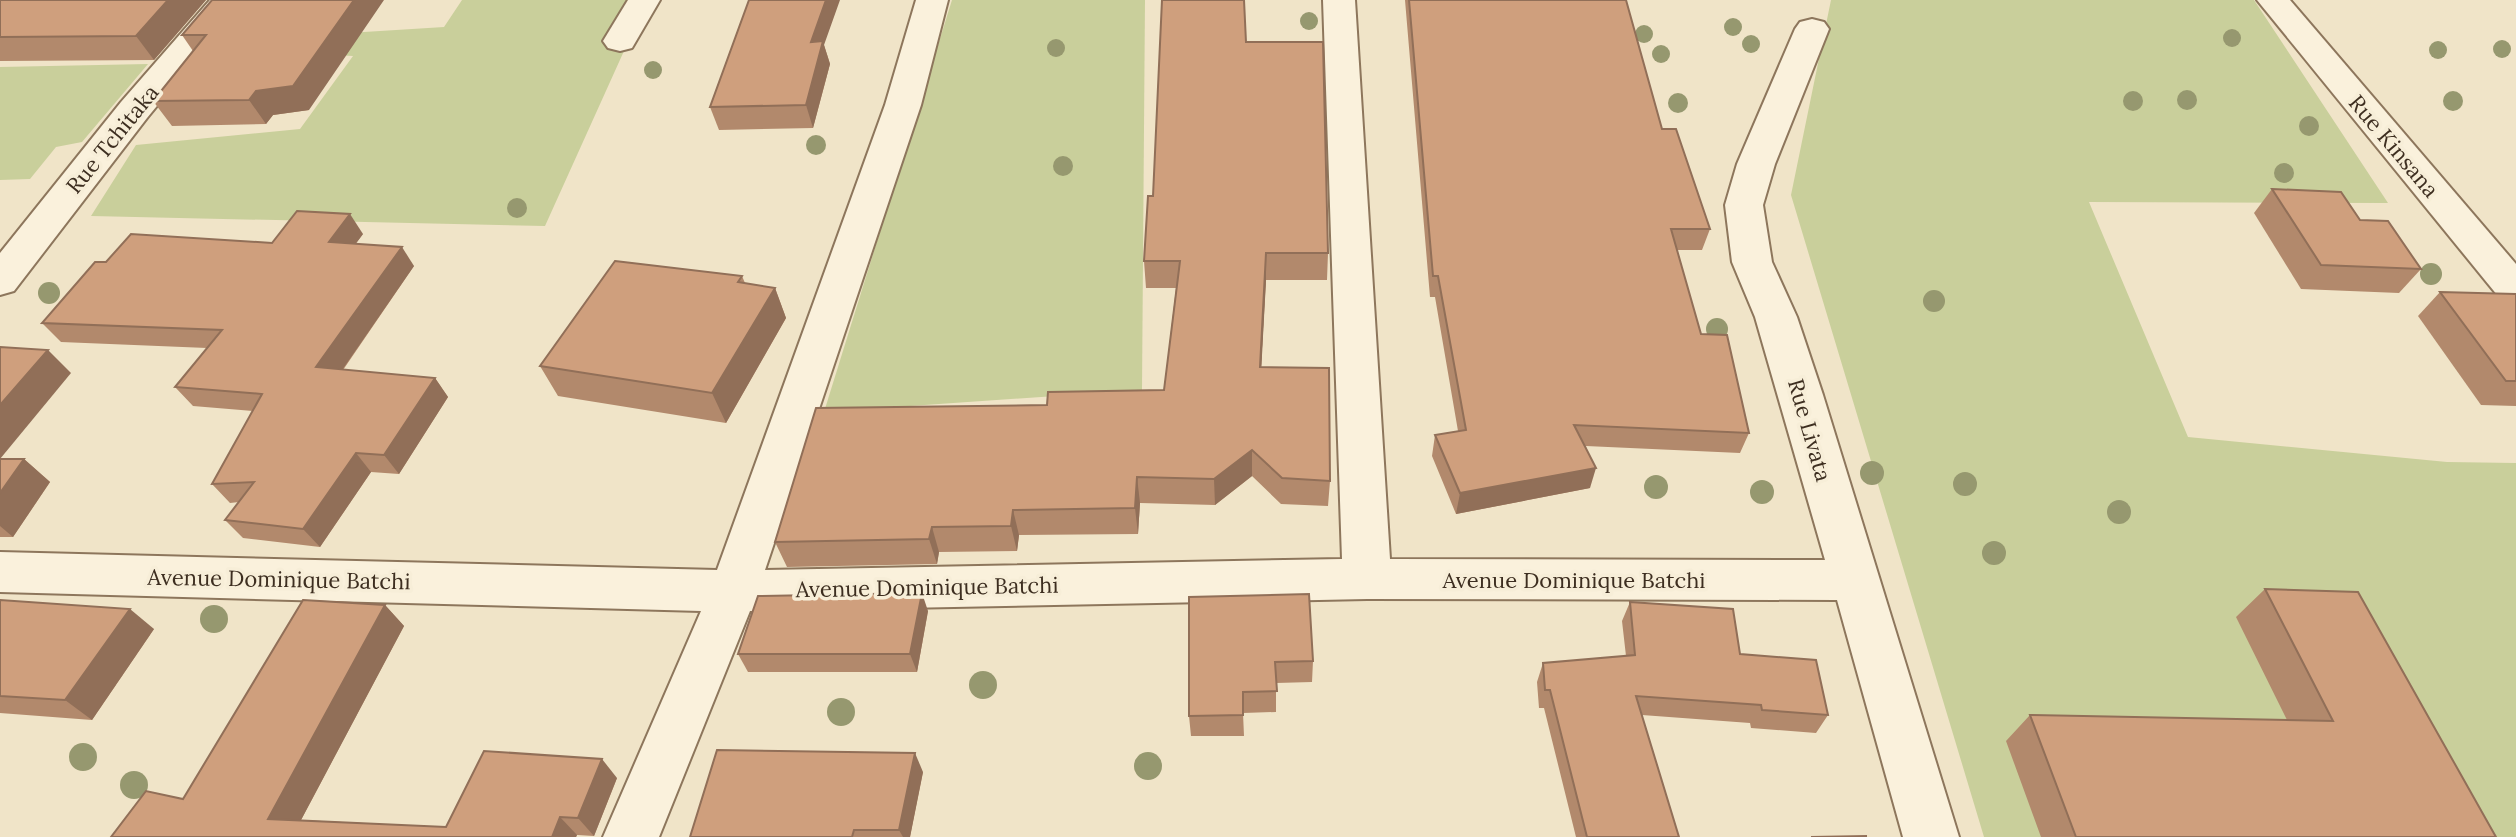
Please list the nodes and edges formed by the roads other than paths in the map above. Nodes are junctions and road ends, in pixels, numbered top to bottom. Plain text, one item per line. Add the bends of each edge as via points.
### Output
1 (228, 0) edge
2 (644, 0) edge
3 (932, 0) edge
4 (1339, 0) edge
5 (2273, 0) edge
6 (1812, 29) dead end
7 (620, 41) dead end
8 (0, 281) edge
9 (2516, 291) edge
10 (0, 572) edge
11 (1367, 579) junction
12 (1853, 580) junction
13 (734, 591) junction
14 (631, 837) edge
15 (1931, 837) edge

1 - 8 street, Rue Tchitaka
2 - 7 street
3 - 13 street via 903,105
4 - 11 street
5 - 9 street, Rue Kinsana
6 - 12 street, Rue Livata via 1744,205 1752,262 1797,382
10 - 13 street, Avenue Dominique Batchi
11 - 12 street, Avenue Dominique Batchi
11 - 13 street, Avenue Dominique Batchi
12 - 15 street, Rue Livata
13 - 14 street

